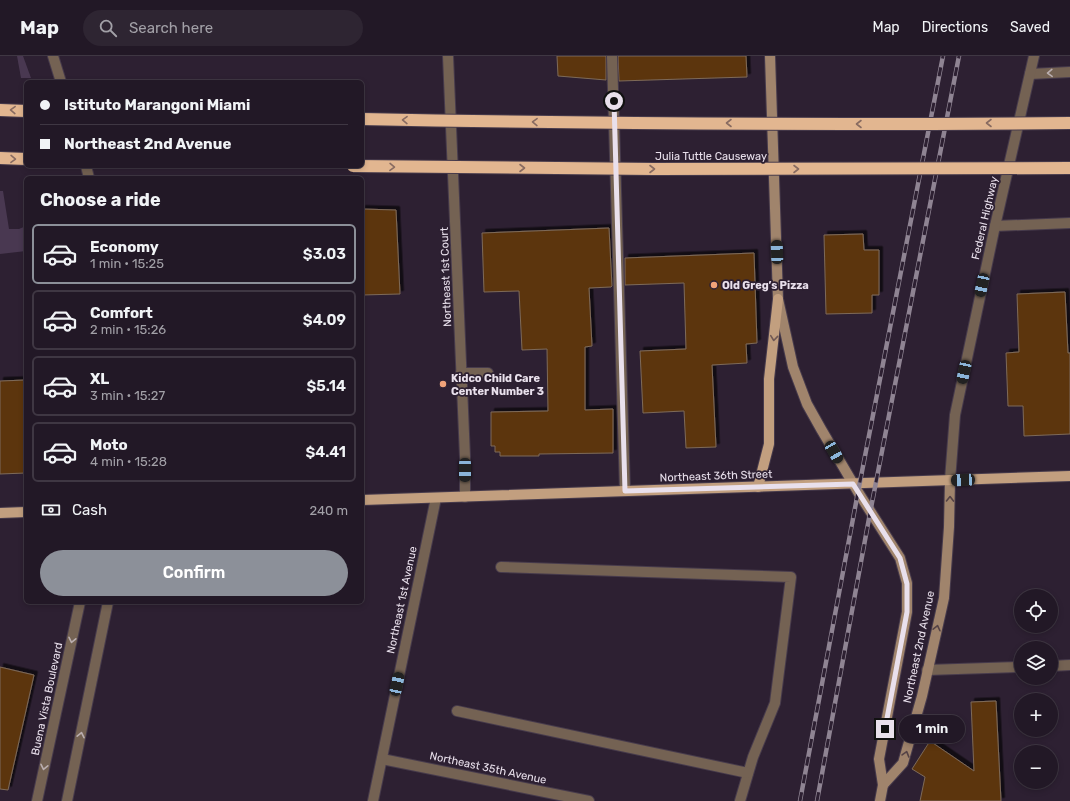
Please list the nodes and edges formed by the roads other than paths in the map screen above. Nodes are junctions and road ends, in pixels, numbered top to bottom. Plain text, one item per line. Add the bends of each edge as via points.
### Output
1 (53, 56) edge
2 (448, 56) edge
3 (612, 56) edge
4 (770, 56) edge
5 (1034, 56) edge
6 (1070, 72) edge
7 (1030, 74) junction
8 (60, 80) edge
9 (0, 110) edge
10 (24, 111) edge
11 (364, 119) edge
12 (1070, 123) edge
13 (0, 158) edge
14 (24, 159) edge
15 (364, 166) edge
16 (1070, 168) edge
17 (1070, 223) edge
18 (995, 226) junction
19 (778, 299) junction
20 (461, 373) junction
21 (488, 373) dead end
22 (1070, 476) edge
23 (950, 480) junction
24 (853, 484) junction
25 (758, 487) junction
26 (625, 491) junction
27 (465, 497) junction
28 (436, 498) junction
29 (364, 500) edge
30 (24, 512) edge
31 (0, 513) edge
32 (501, 567) dead end
33 (80, 604) edge
34 (108, 604) edge
35 (1070, 665) edge
36 (1058, 666) edge
37 (1014, 667) edge
38 (927, 670) junction
39 (457, 711) dead end
40 (382, 759) junction
41 (748, 773) junction
42 (883, 785) junction
43 (37, 801) edge
44 (67, 801) edge
45 (373, 801) edge
46 (589, 801) edge
47 (740, 801) edge
48 (880, 801) edge

1 - 8 street
2 - 20 street, Northeast 1st Court
3 - 26 street
4 - 19 main road, Northeast 2nd Avenue
5 - 7 street, Federal Highway
6 -> 7 street
7 - 18 street, Federal Highway
10 -> 9 highway
12 -> 11 highway, bridge via 877,124
13 -> 14 highway
15 -> 16 highway, Julia Tuttle Causeway, bridge via 646,169
17 - 18 street
18 - 23 street, Federal Highway via 955,415
19 - 24 main road, Northeast 2nd Avenue via 793,367 807,404
19 -> 25 main road via 769,379 769,444
20 - 21 street
20 - 27 street, Northeast 1st Court
22 - 23 main road, Northeast 36th Street
23 - 24 main road, Northeast 36th Street
38 -> 23 main road, Northeast 2nd Avenue via 944,598
24 - 25 main road, Northeast 36th Street
24 - 42 main road, Northeast 2nd Avenue via 900,558 907,584 907,612 879,759
25 - 26 main road, Northeast 36th Street
26 - 27 main road, Northeast 36th Street
27 - 28 main road, Northeast 36th Street
28 - 29 main road, Northeast 36th Street
28 - 40 street, Northeast 1st Avenue
30 - 31 main road
32 - 41 street via 791,577 775,703
33 -> 43 street, Buena Vista Boulevard
44 -> 34 street
35 - 36 street
37 - 38 street
42 -> 38 main road, Northeast 2nd Avenue via 903,764
39 - 41 street
40 - 45 street, Northeast 1st Avenue
40 - 46 street, Northeast 35th Avenue
41 - 47 street
42 - 48 main road, Northeast 2nd Avenue

